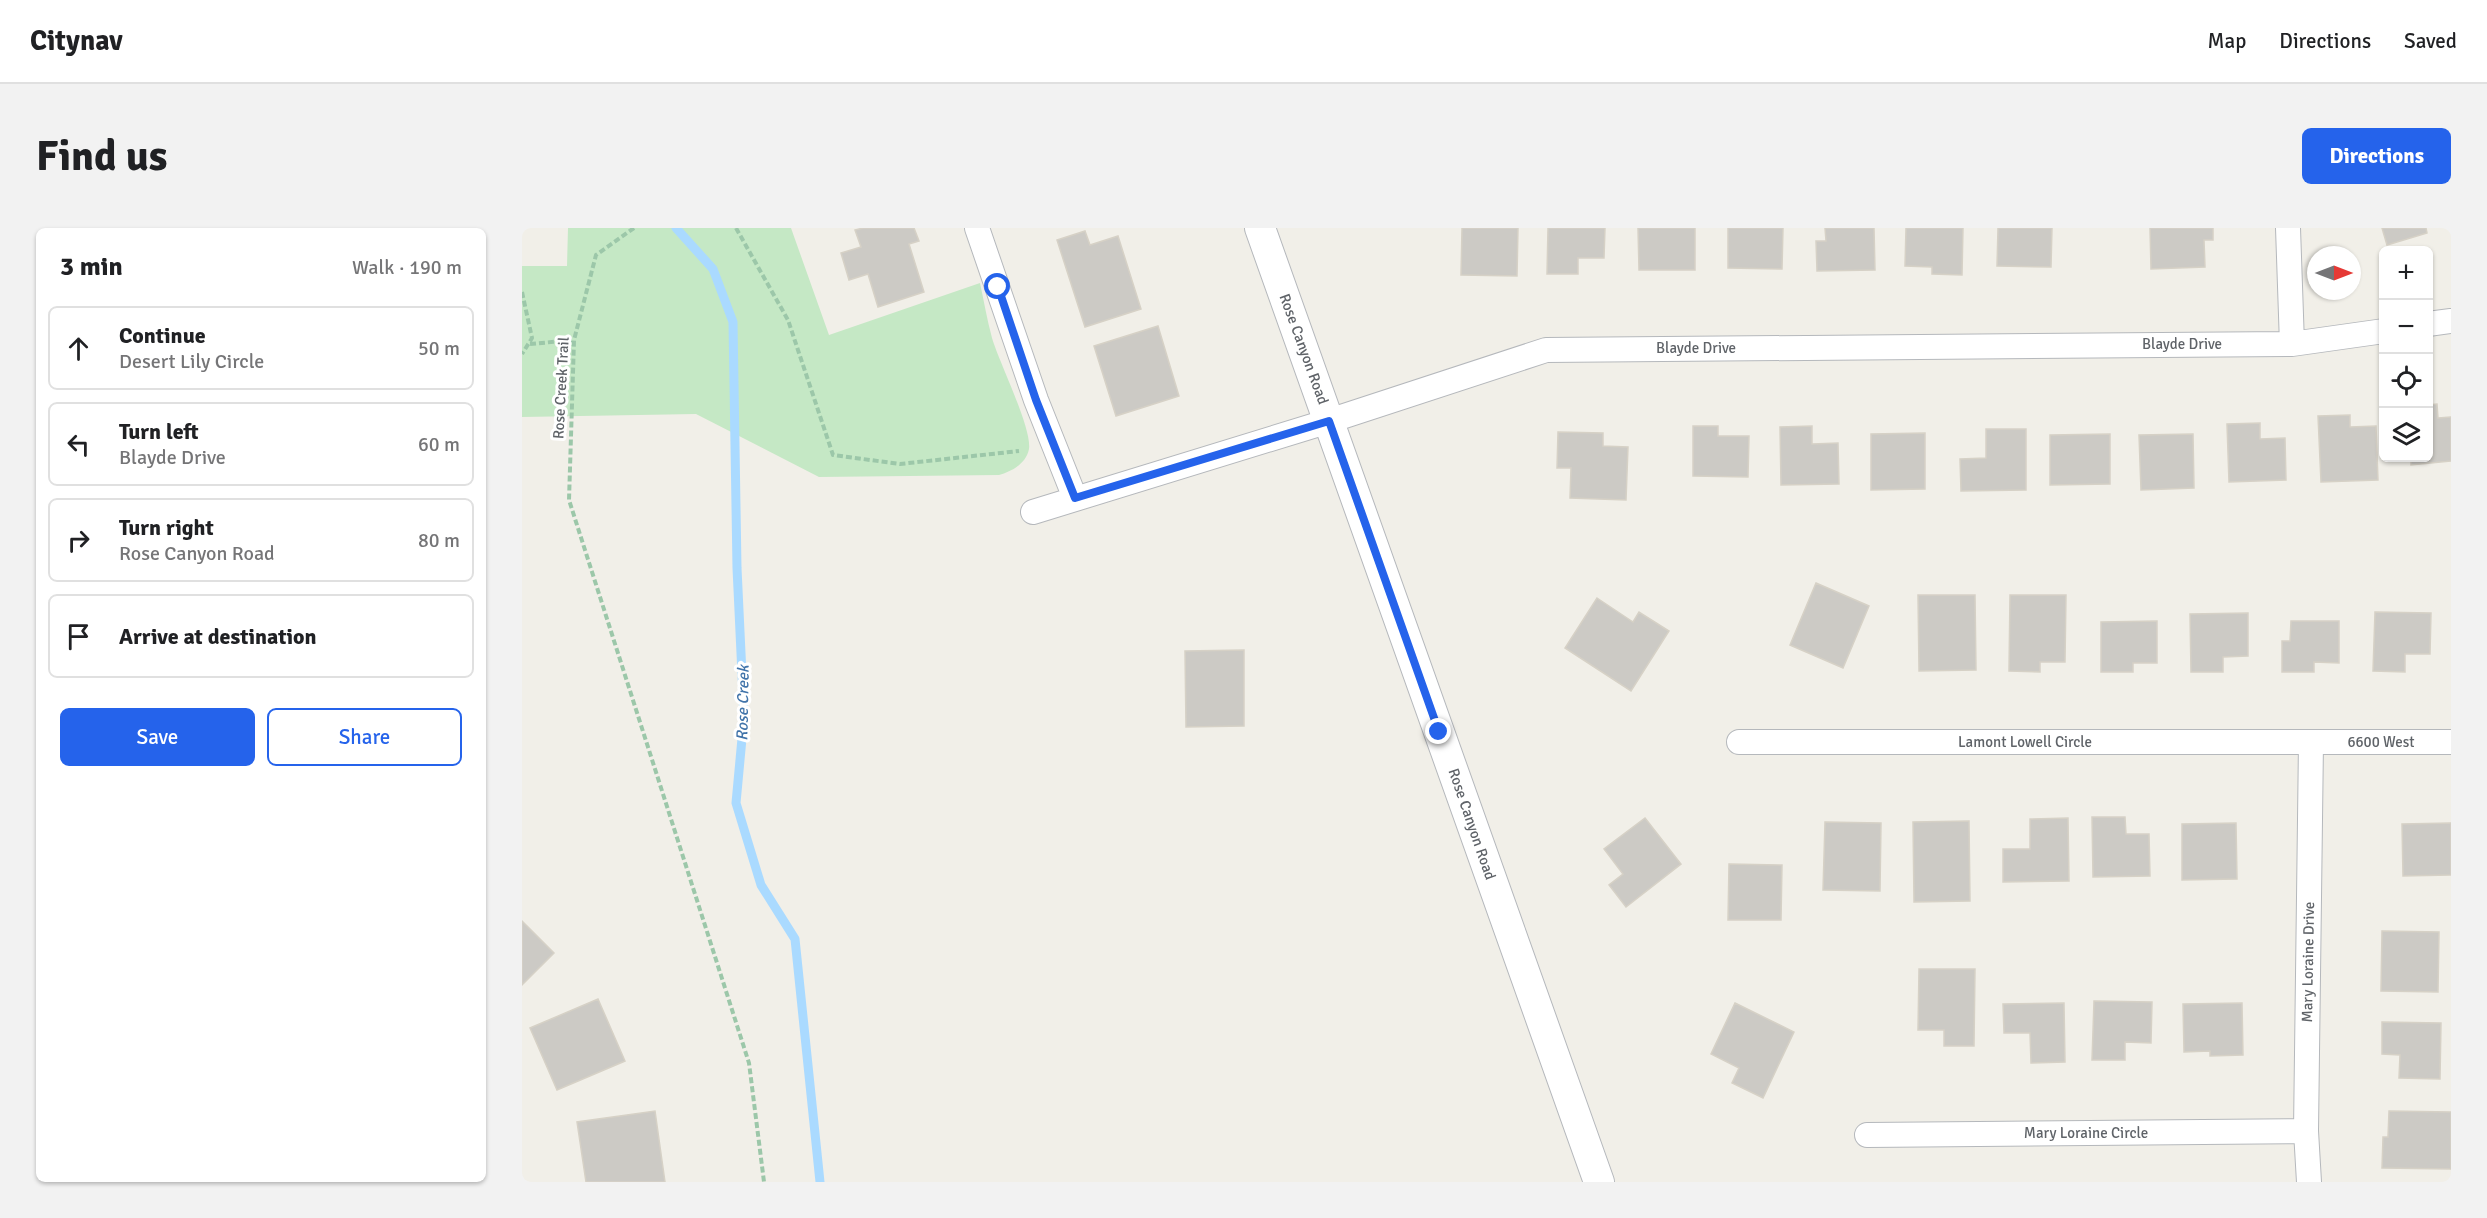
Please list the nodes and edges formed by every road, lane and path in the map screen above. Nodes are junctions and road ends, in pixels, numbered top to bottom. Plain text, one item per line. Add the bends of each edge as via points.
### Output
1 (634, 228) edge
2 (736, 228) edge
3 (977, 228) edge
4 (1260, 228) edge
5 (2288, 228) edge
6 (522, 292) edge
7 (2451, 321) edge
8 (2433, 323) edge
9 (2379, 332) edge
10 (574, 340) junction
11 (530, 344) junction
12 (2292, 344) junction
13 (522, 354) edge
14 (1329, 421) junction
15 (1019, 451) dead end
16 (1075, 498) junction
17 (1033, 512) dead end
18 (1739, 742) dead end
19 (2311, 742) junction
20 (2451, 742) edge
21 (2306, 1131) junction
22 (1867, 1135) dead end
23 (764, 1182) edge
24 (1599, 1182) edge
25 (2308, 1182) edge

1 - 10 path, Rose Creek Trail via 596,255
2 - 15 path via 788,320 833,455 900,464
3 - 16 street via 1036,400
4 - 14 street, Rose Canyon Road
5 - 12 street
6 - 11 path via 532,328
7 - 8 street
9 - 12 street, Blayde Drive
10 - 11 path
10 - 23 path, Rose Creek Trail via 569,500 749,1063
11 - 13 path
12 - 14 street, Blayde Drive via 1546,350
14 - 16 street, Blayde Drive
14 - 24 street, Rose Canyon Road
16 - 17 street, Blayde Drive
18 - 19 street, Lamont Lowell Circle
19 - 20 street, 6600 West
19 - 21 street, Mary Loraine Drive
21 - 22 street, Mary Loraine Circle
21 - 25 street, Mary Loraine Drive

